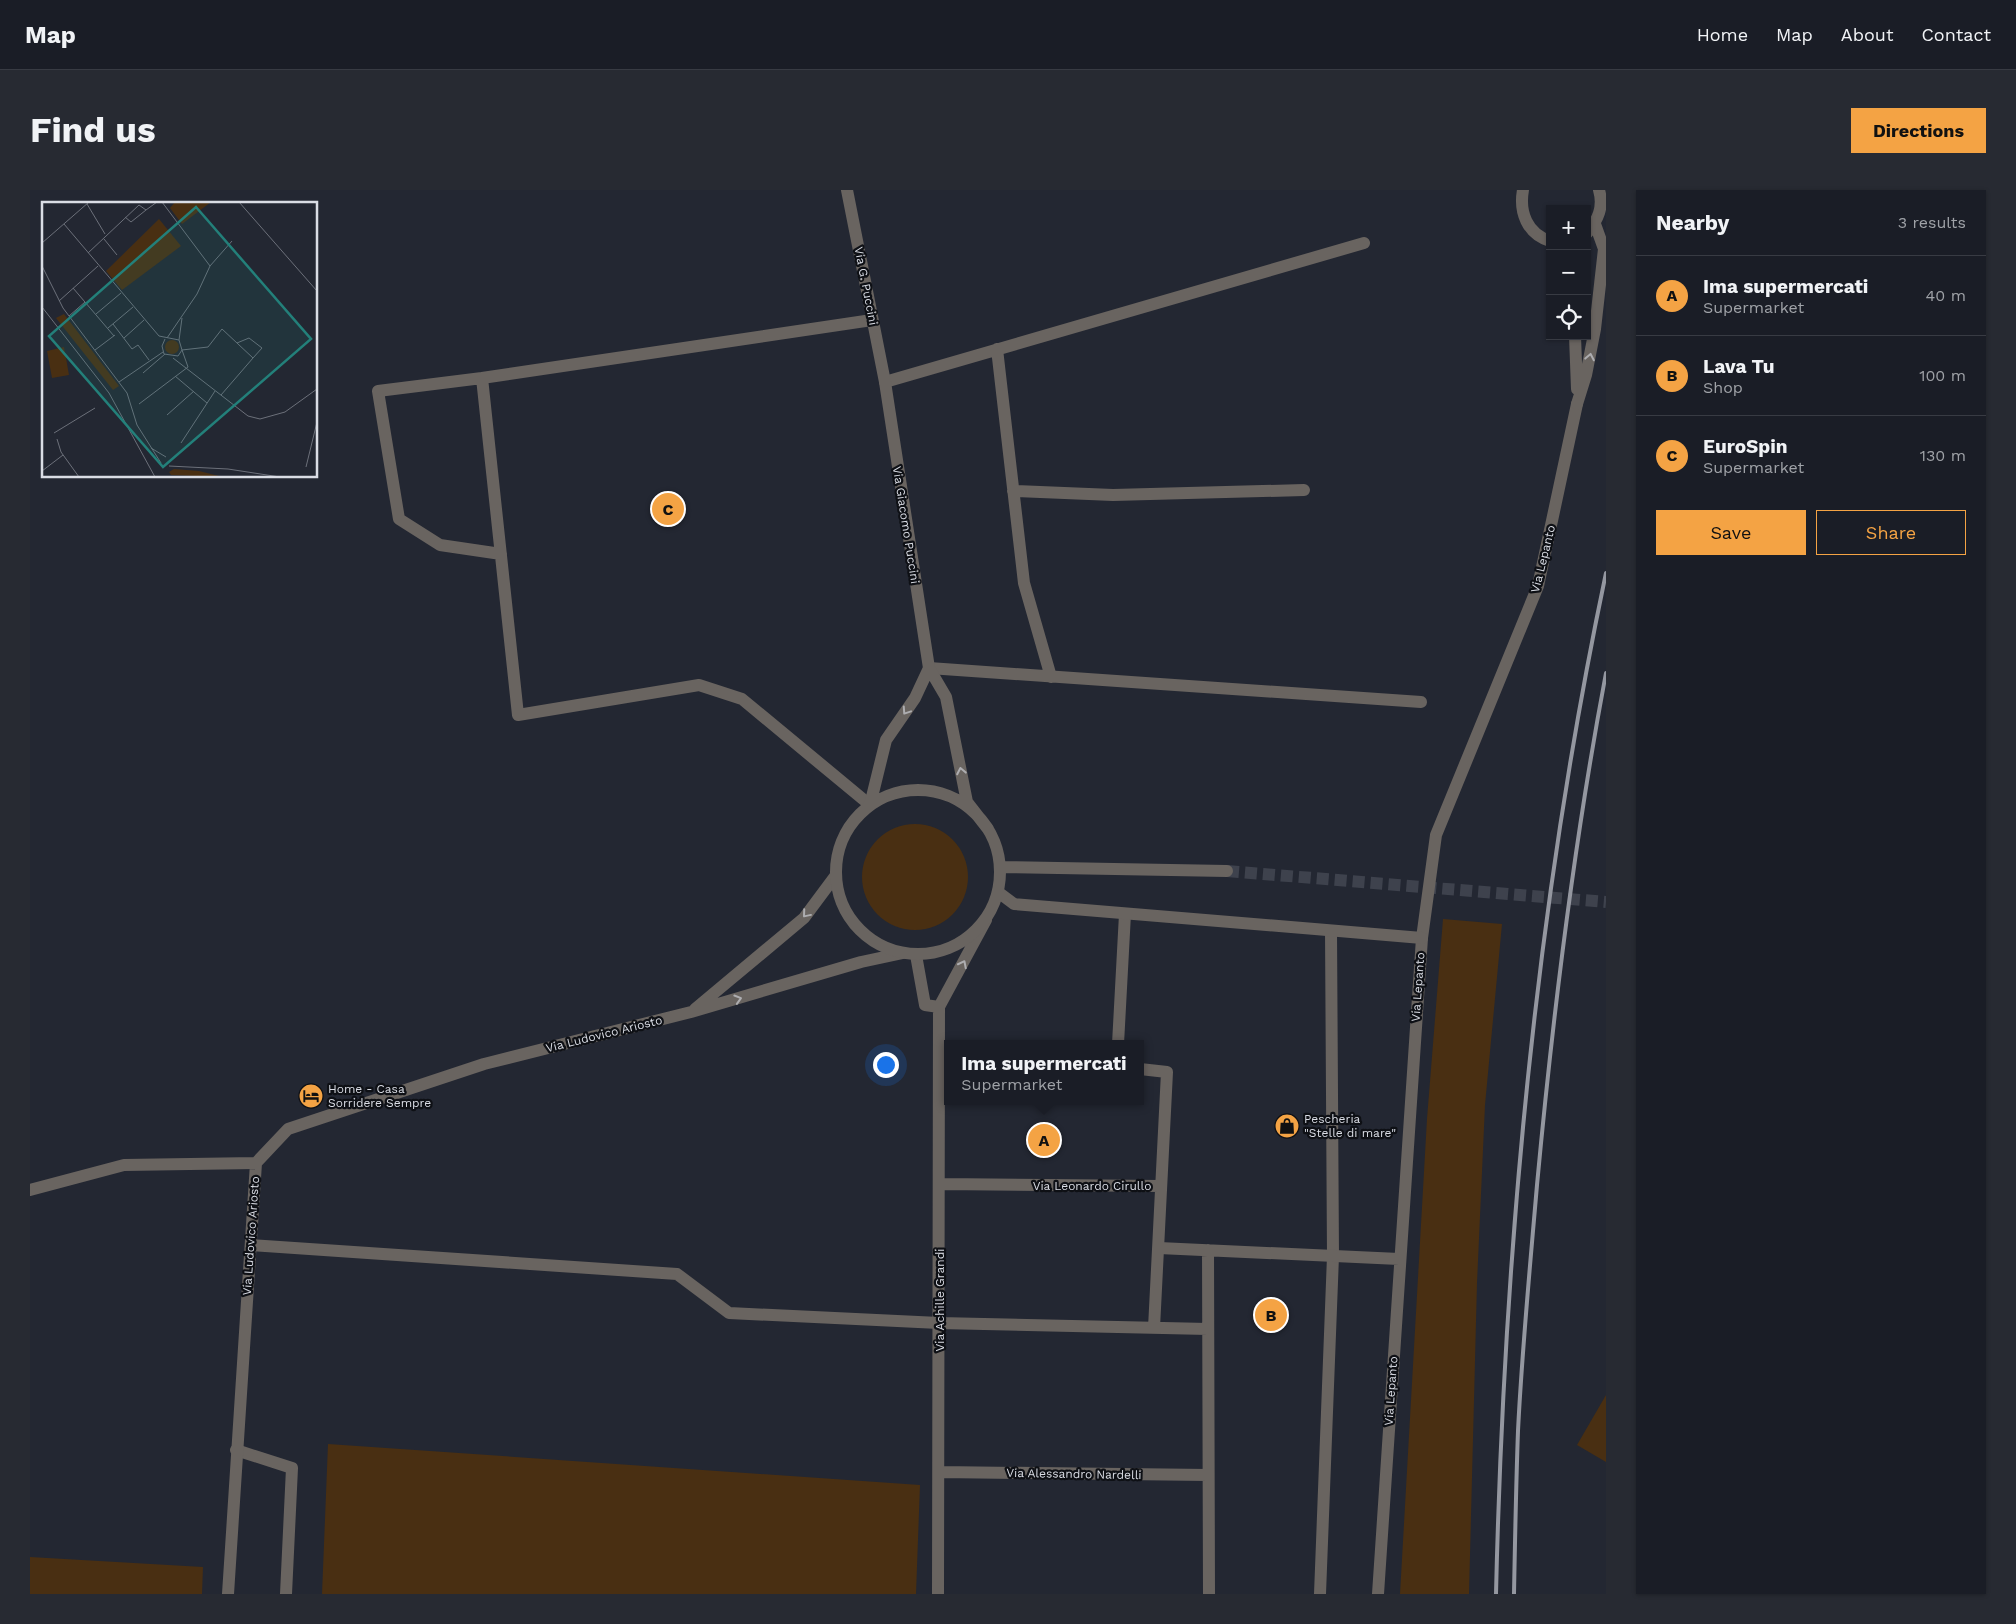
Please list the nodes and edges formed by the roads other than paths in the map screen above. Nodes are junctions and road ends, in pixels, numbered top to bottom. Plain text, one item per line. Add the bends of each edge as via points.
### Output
1 (847, 190) edge
2 (1599, 190) edge
3 (1523, 191) edge
4 (1603, 206) edge
5 (1591, 229) edge
6 (1535, 233) junction
7 (1546, 239) edge
8 (1364, 243) dead end
9 (1548, 250) edge
10 (872, 320) junction
11 (1575, 340) edge
12 (997, 349) junction
13 (482, 378) junction
14 (885, 382) junction
15 (1577, 404) junction
16 (1304, 490) dead end
17 (1013, 491) junction
18 (501, 554) junction
19 (929, 668) junction
20 (1051, 677) junction
21 (1421, 702) dead end
22 (870, 805) junction
23 (988, 829) junction
24 (1000, 867) junction
25 (1227, 871) tunnel mouth
26 (836, 876) junction
27 (998, 892) junction
28 (1125, 914) junction
29 (986, 920) junction
30 (1331, 931) junction
31 (1422, 938) junction
32 (910, 954) junction
33 (939, 1007) junction
34 (691, 1012) junction
35 (1118, 1040) edge
36 (1144, 1069) edge
37 (256, 1163) junction
38 (940, 1184) junction
39 (1162, 1186) junction
40 (30, 1190) edge
41 (251, 1245) junction
42 (1159, 1248) junction
43 (1208, 1250) junction
44 (1333, 1256) junction
45 (1399, 1259) junction
46 (940, 1323) junction
47 (1154, 1328) junction
48 (1208, 1329) junction
49 (236, 1450) junction
50 (939, 1472) junction
51 (1208, 1475) junction
52 (228, 1594) edge
53 (286, 1594) edge
54 (938, 1594) edge
55 (1209, 1594) edge
56 (1320, 1594) edge
57 (1378, 1594) edge

1 - 10 street, Via G. Puccini
2 - 4 street
3 - 6 street via 1522,212
4 - 5 street
15 -> 5 street via 1595,329 1604,249
6 - 7 street
6 - 9 street
8 - 12 street
10 - 13 street
10 - 14 street, Via G. Puccini
11 - 15 street
12 - 14 street
12 - 17 street
13 - 18 street
13 - 18 street via 378,391 399,519 440,545
14 - 19 street, Via Giacomo Puccini
15 - 31 street, Via Lepanto via 1538,586 1436,835
16 - 17 street via 1113,495
17 - 20 street via 1024,583
18 - 22 street via 518,715 699,685 742,699
19 - 20 street
19 -> 22 street via 914,698 886,740
23 -> 19 street, Via Giacomo Puccini via 967,802 946,697
20 - 21 street
22 - 23 street via 891,794 928,790 956,799
22 - 26 street via 846,832 838,852
23 - 24 street via 998,851
24 - 25 street
24 - 27 street
26 - 32 street via 842,904 853,922 871,940
26 -> 34 street via 804,918
27 - 28 street via 1014,904
27 - 29 street
28 - 30 street
28 - 35 street
29 - 32 street via 972,935 948,950
33 -> 29 street
30 - 31 street
30 - 44 street
31 - 45 street, Via Lepanto
32 - 33 street via 925,1005
34 -> 32 street, Via Ludovico Ariosto via 861,962
33 - 38 street, Via Achille Grandi
34 - 37 street, Via Ludovico Ariosto via 484,1064 288,1129
36 - 39 street, Via Leonardo Cirullo via 1167,1072
37 - 40 street via 124,1165
37 - 41 street, Via Ludovico Ariosto
38 - 39 street, Via Leonardo Cirullo
38 - 46 street, Via Achille Grandi
39 - 42 street
41 - 46 street via 677,1274 729,1314
41 - 49 street, Via Ludovico Ariosto
42 - 43 street
42 - 47 street
43 - 44 street
43 - 48 street
44 - 45 street
44 - 56 street
45 - 57 street, Via Lepanto
46 - 47 street
46 - 50 street, Via Achille Grandi
47 - 48 street
48 - 51 street
49 - 52 street, Via Ludovico Ariosto
49 - 53 street via 292,1468
50 - 51 street, Via Alessandro Nardelli
50 - 54 street, Via Achille Grandi
51 - 55 street

